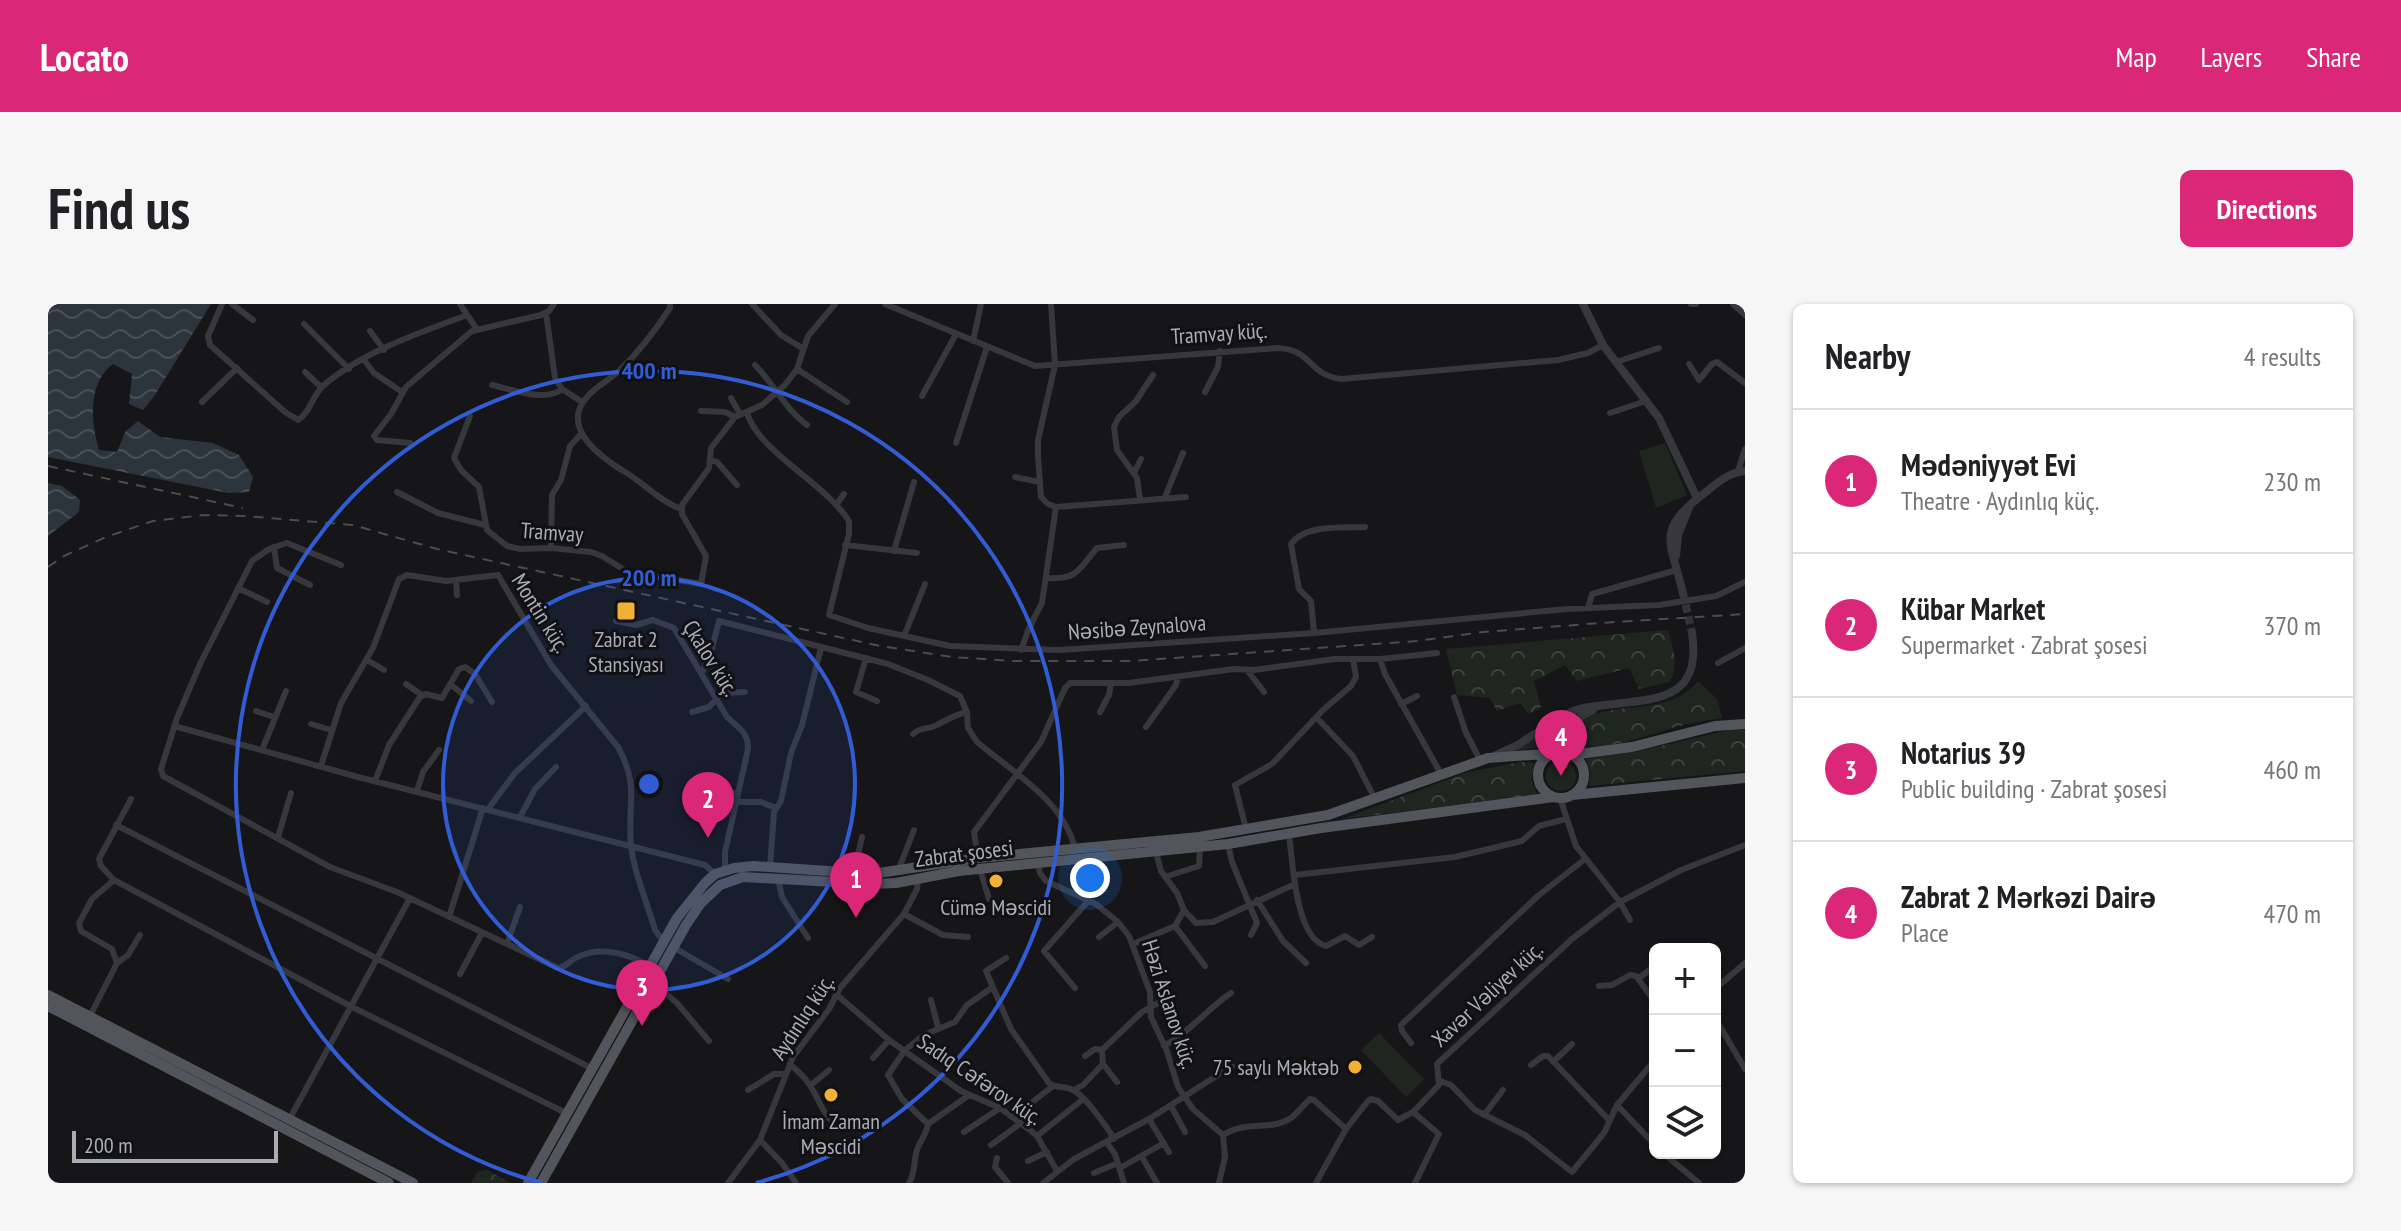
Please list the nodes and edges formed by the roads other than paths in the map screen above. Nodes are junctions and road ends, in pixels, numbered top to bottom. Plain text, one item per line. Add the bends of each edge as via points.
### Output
1 (222, 304) edge
2 (232, 304) edge
3 (460, 304) edge
4 (554, 304) edge
5 (670, 304) edge
6 (752, 304) edge
7 (835, 304) edge
8 (887, 304) edge
9 (981, 304) edge
10 (1051, 304) edge
11 (1583, 304) edge
12 (1733, 304) edge
13 (546, 313) junction
14 (467, 315) junction
15 (1745, 315) edge
16 (253, 320) dead end
17 (304, 324) dead end
18 (476, 328) junction
19 (370, 331) dead end
20 (956, 334) junction
21 (973, 341) junction
22 (1603, 345) junction
23 (987, 347) junction
24 (802, 348) junction
25 (1659, 348) dead end
26 (384, 350) junction
27 (1220, 351) junction
28 (364, 360) junction
29 (1616, 362) junction
30 (1689, 364) dead end
31 (755, 365) dead end
32 (1055, 365) junction
33 (237, 368) junction
34 (349, 369) junction
35 (797, 369) junction
36 (305, 372) dead end
37 (1153, 375) dead end
38 (1745, 383) edge
39 (492, 385) dead end
40 (321, 387) junction
41 (562, 389) junction
42 (402, 392) junction
43 (778, 392) junction
44 (1205, 392) dead end
45 (922, 396) dead end
46 (731, 398) dead end
47 (1646, 401) junction
48 (202, 402) dead end
49 (582, 402) junction
50 (847, 402) dead end
51 (701, 411) dead end
52 (1610, 413) dead end
53 (741, 415) junction
54 (470, 416) dead end
55 (807, 425) dead end
56 (582, 433) junction
57 (410, 443) dead end
58 (956, 443) dead end
59 (1745, 449) edge
60 (1183, 453) dead end
61 (1141, 459) dead end
62 (711, 460) junction
63 (1741, 471) edge
64 (1134, 473) junction
65 (1015, 477) dead end
66 (914, 482) dead end
67 (1039, 482) junction
68 (737, 485) dead end
69 (397, 492) dead end
70 (844, 494) dead end
71 (1165, 497) junction
72 (1186, 497) dead end
73 (1140, 499) junction
74 (1694, 501) junction
75 (836, 505) junction
76 (1056, 507) junction
77 (681, 509) junction
78 (485, 525) junction
79 (1365, 527) dead end
80 (845, 545) junction
81 (1124, 545) dead end
82 (274, 547) junction
83 (551, 548) junction
84 (894, 551) junction
85 (917, 553) dead end
86 (341, 565) dead end
87 (1677, 570) junction
88 (1046, 578) junction
89 (456, 580) junction
90 (1745, 582) edge
91 (925, 584) dead end
92 (310, 585) dead end
93 (238, 588) junction
94 (1683, 593) tunnel mouth
95 (457, 595) dead end
96 (267, 602) dead end
97 (1588, 608) junction
98 (616, 621) dead end
99 (1314, 633) junction
100 (1692, 633) tunnel mouth
101 (904, 636) junction
102 (821, 648) junction
103 (1745, 648) edge
104 (1021, 650) junction
105 (1437, 653) dead end
106 (866, 658) junction
107 (1353, 659) junction
108 (1380, 659) junction
109 (367, 660) junction
110 (1718, 663) dead end
111 (384, 670) dead end
112 (1247, 670) junction
113 (702, 672) junction
114 (1178, 677) junction
115 (1111, 683) junction
116 (406, 684) dead end
117 (450, 684) junction
118 (286, 691) dead end
119 (745, 692) dead end
120 (1264, 692) dead end
121 (422, 695) junction
122 (1417, 696) dead end
123 (1454, 697) dead end
124 (716, 698) junction
125 (471, 701) dead end
126 (877, 701) dead end
127 (492, 702) dead end
128 (1401, 704) junction
129 (1609, 705) junction
130 (586, 706) junction
131 (256, 711) dead end
132 (692, 712) dead end
133 (967, 712) junction
134 (1100, 712) dead end
135 (1568, 713) junction
136 (274, 717) junction
137 (1316, 717) junction
138 (311, 724) dead end
139 (1745, 724) edge
140 (174, 726) junction
141 (1146, 727) dead end
142 (331, 730) junction
143 (913, 734) dead end
144 (262, 750) junction
145 (439, 750) dead end
146 (1545, 757) junction
147 (1576, 757) junction
148 (1484, 759) junction
149 (321, 766) junction
150 (556, 767) dead end
151 (1441, 774) junction
152 (1017, 775) junction
153 (1745, 778) edge
154 (700, 780) dead end
155 (375, 781) junction
156 (417, 791) junction
157 (291, 793) dead end
158 (1572, 795) junction
159 (735, 798) junction
160 (1557, 798) junction
161 (131, 799) dead end
162 (1375, 799) junction
163 (486, 808) junction
164 (776, 808) junction
165 (520, 817) junction
166 (1566, 819) junction
167 (116, 825) junction
168 (1288, 829) junction
169 (914, 830) dead end
170 (1246, 830) junction
171 (278, 837) junction
172 (862, 837) dead end
173 (1228, 844) junction
174 (1745, 845) edge
175 (631, 847) junction
176 (1200, 848) junction
177 (1075, 850) junction
178 (1156, 852) junction
179 (1038, 859) junction
180 (1585, 859) junction
181 (979, 864) junction
182 (770, 867) junction
183 (720, 872) junction
184 (897, 872) junction
185 (854, 873) junction
186 (1295, 875) junction
187 (1165, 877) junction
188 (778, 879) junction
189 (918, 879) junction
190 (114, 880) junction
191 (1295, 884) junction
192 (410, 898) junction
193 (989, 899) dead end
194 (1089, 900) junction
195 (1257, 900) junction
196 (1620, 902) junction
197 (1249, 905) junction
198 (520, 907) dead end
199 (1184, 910) junction
200 (904, 914) junction
201 (449, 917) junction
202 (1630, 920) dead end
203 (1118, 922) junction
204 (1175, 926) junction
205 (482, 933) junction
206 (140, 935) dead end
207 (1251, 935) dead end
208 (968, 937) dead end
209 (1099, 937) dead end
210 (1372, 937) dead end
211 (808, 938) dead end
212 (507, 944) junction
213 (668, 944) junction
214 (1133, 944) junction
215 (1006, 958) dead end
216 (378, 959) junction
217 (117, 963) junction
218 (1306, 963) dead end
219 (1745, 963) edge
220 (649, 966) junction
221 (1205, 966) dead end
222 (1649, 970) edge
223 (460, 974) dead end
224 (1639, 978) junction
225 (728, 979) dead end
226 (652, 983) junction
227 (1721, 984) edge
228 (1599, 986) dead end
229 (993, 987) junction
230 (1075, 988) dead end
231 (1231, 993) dead end
232 (1649, 993) edge
233 (836, 994) junction
234 (48, 995) edge
235 (1169, 997) dead end
236 (931, 1000) dead end
237 (48, 1006) edge
238 (352, 1007) junction
239 (1150, 1008) junction
240 (90, 1016) junction
241 (938, 1027) junction
242 (1721, 1028) edge
243 (889, 1040) junction
244 (709, 1041) dead end
245 (1411, 1043) dead end
246 (1572, 1044) dead end
247 (1164, 1046) junction
248 (905, 1050) junction
249 (1102, 1050) junction
250 (1085, 1056) dead end
251 (873, 1058) dead end
252 (1553, 1062) junction
253 (790, 1064) junction
254 (1103, 1064) junction
255 (1531, 1065) dead end
256 (1232, 1066) dead end
257 (1649, 1067) edge
258 (591, 1068) junction
259 (1745, 1069) edge
260 (829, 1070) dead end
261 (785, 1074) junction
262 (1440, 1081) junction
263 (1117, 1082) dead end
264 (811, 1085) junction
265 (1053, 1086) junction
266 (748, 1090) dead end
267 (1074, 1090) junction
268 (1503, 1090) dead end
269 (969, 1095) junction
270 (1184, 1097) junction
271 (1082, 1100) junction
272 (1617, 1105) junction
273 (1171, 1106) junction
274 (1000, 1108) junction
275 (1413, 1112) junction
276 (566, 1113) junction
277 (1484, 1115) junction
278 (1013, 1117) junction
279 (1149, 1119) junction
280 (289, 1120) junction
281 (1609, 1120) junction
282 (1021, 1123) junction
283 (928, 1124) junction
284 (849, 1127) dead end
285 (1346, 1129) junction
286 (964, 1132) dead end
287 (1185, 1132) dead end
288 (1223, 1135) junction
289 (1037, 1136) junction
290 (1649, 1139) edge
291 (760, 1140) junction
292 (1110, 1141) junction
293 (1164, 1143) junction
294 (991, 1145) dead end
295 (1047, 1152) junction
296 (1169, 1152) dead end
297 (1142, 1157) junction
298 (997, 1158) dead end
299 (1670, 1159) edge
300 (1028, 1161) dead end
301 (1119, 1166) junction
302 (1057, 1171) junction
303 (1094, 1173) dead end
304 (914, 1174) junction
305 (389, 1183) edge
306 (413, 1183) edge
307 (528, 1183) edge
308 (541, 1183) edge
309 (728, 1183) edge
310 (796, 1183) edge
311 (909, 1183) edge
312 (921, 1183) edge
313 (1008, 1183) edge
314 (1043, 1183) edge
315 (1124, 1183) edge
316 (1157, 1183) edge
317 (1219, 1183) edge
318 (1316, 1183) edge
319 (1415, 1183) edge
320 (1699, 1183) edge

1 - 33 street via 208,340
2 - 16 street
3 - 14 street
4 - 13 street
5 - 49 street via 643,347
6 - 24 street via 781,335
7 - 24 street
8 - 20 street, Tramvay küç.
9 - 21 street
10 - 32 street
11 - 22 street
12 - 15 street
13 - 18 street
13 - 41 street via 553,370
14 - 18 street
14 - 26 street
17 - 34 street
18 - 42 street
19 - 26 street
20 - 21 street, Tramvay küç.
20 - 45 street
21 - 23 street, Tramvay küç.
22 - 27 street, Tramvay küç. via 1558,360 1341,379 1323,375 1292,348
22 - 29 street
23 - 32 street, Tramvay küç. via 1027,364
23 - 58 street
24 - 35 street
25 - 29 street
26 - 28 street
27 - 32 street, Tramvay küç.
27 - 44 street
28 - 34 street
28 - 42 street
29 - 47 street
30 - 38 street via 1699,380 1717,362
31 - 43 street
32 - 67 street via 1038,440
33 - 40 street via 298,420
33 - 48 street
34 - 40 street
35 - 43 street
35 - 50 street
36 - 40 street
37 - 64 street via 1114,427 1117,450
39 - 41 street via 547,395
41 - 49 street
42 - 57 street via 375,438
43 - 53 street
43 - 55 street
46 - 53 street
47 - 52 street
47 - 74 street via 1662,425
49 - 56 street
51 - 53 street
53 - 62 street via 711,448
53 - 75 street
54 - 78 street via 454,458 479,487
56 - 77 street via 598,454
56 - 83 street via 570,446 552,495
59 - 63 street
60 - 71 street
61 - 64 street
62 - 68 street
62 - 77 street
63 - 74 street
64 - 73 street
65 - 67 street
66 - 84 street
67 - 76 street via 1043,501
69 - 78 street, Tramvay via 438,513
70 - 75 street
71 - 72 street
71 - 73 street
73 - 76 street
74 - 87 street via 1676,517 1671,530
75 - 80 street, Nəsibə Zeynalova via 849,521
76 - 88 street
77 - 83 street, Tramvay via 706,556 701,584 626,571 591,552
78 - 83 street, Tramvay via 495,539 513,549
79 - 99 street via 1307,532 1291,544 1299,589 1311,601
80 - 84 street
80 - 101 street, Nəsibə Zeynalova via 829,615
81 - 88 street via 1097,548 1073,576
82 - 86 street via 287,543
82 - 92 street via 277,568
82 - 93 street via 252,561
84 - 85 street
87 - 94 street
87 - 97 street via 1592,594
88 - 104 street via 1042,603
89 - 95 street
89 - 109 street, Montin küç. via 407,575 399,579
89 - 130 street, Montin küç. via 500,577 551,665
90 - 97 street, Nəsibə Zeynalova via 1697,600
91 - 101 street
93 - 96 street
93 - 140 street
97 - 99 street, Nəsibə Zeynalova
98 - 113 street, Çkalov küç. via 669,624
99 - 104 street, Nəsibə Zeynalova
100 - 129 street via 1694,659 1683,685 1658,697
101 - 104 street, Nəsibə Zeynalova via 950,646
102 - 106 street
102 - 113 street via 719,621
102 - 164 street
103 - 110 street
105 - 108 street
106 - 126 street via 856,692
106 - 133 street via 960,696
107 - 108 street
107 - 112 street
107 - 137 street via 1355,682
108 - 128 street
109 - 111 street
109 - 142 street, Montin küç.
112 - 114 street
112 - 120 street
113 - 124 street, Çkalov küç.
114 - 115 street
114 - 141 street
115 - 134 street
115 - 152 street via 1067,685 1047,731
116 - 121 street
117 - 121 street via 442,698
117 - 125 street
117 - 127 street via 465,667
118 - 136 street
119 - 124 street
121 - 155 street via 389,745
122 - 128 street
123 - 148 street via 1466,733
124 - 132 street via 709,707
124 - 159 street, Çkalov küç. via 748,741
128 - 151 street
129 - 135 street
129 - 147 street via 1573,724
130 - 163 street
130 - 175 street, Montin küç. via 630,772
131 - 136 street
133 - 143 street
133 - 152 street via 968,728 977,742
135 - 146 street
135 - 148 street via 1518,745
136 - 144 street
137 - 162 street via 1353,756
137 - 170 street via 1272,764 1235,785
138 - 142 street
139 - 147 main road
140 - 144 street
140 - 171 street via 163,776
142 - 149 street, Montin küç.
144 - 149 street
145 - 156 street
146 - 147 main road
146 - 148 main road
146 - 160 main road via 1538,773 1540,785
147 - 158 main road via 1583,781
148 - 151 main road
149 - 155 street
150 - 165 street via 535,789
151 - 162 main road
152 - 177 street via 1057,811
152 - 181 street via 974,832
153 - 158 main road
154 - 159 street
155 - 156 street
156 - 163 street
157 - 171 street
158 - 160 main road
159 - 164 street
159 - 183 street, Çkalov küç.
160 - 166 street
160 - 168 main road, Zabrat şosesi
161 - 167 street
162 - 168 main road
163 - 165 street
163 - 201 street
164 - 182 street
165 - 175 street
166 - 180 street
166 - 186 street via 1539,826 1522,841 1455,857
167 - 190 street via 99,859
167 - 216 street
168 - 170 main road, Zabrat şosesi
168 - 173 main road, Zabrat şosesi
168 - 186 street
169 - 184 street
170 - 177 main road, Zabrat şosesi
171 - 192 street via 330,867
172 - 185 street
173 - 176 main road, Zabrat şosesi
173 - 197 street
174 - 196 street, Xavər Vəliyev küç.
175 - 183 street
175 - 213 street, Montin küç. via 655,930
176 - 178 main road, Zabrat şosesi
176 - 187 street via 1199,866
177 - 179 main road, Zabrat şosesi
178 - 179 main road, Zabrat şosesi
178 - 187 street
179 - 181 main road, Zabrat şosesi
179 - 194 street, Həzi Aslanov küç. via 1046,881
180 - 196 street
180 - 245 street via 1529,904 1401,1025
181 - 184 main road, Zabrat şosesi
181 - 189 main road, Zabrat şosesi
181 - 193 street
182 - 183 main road, Zabrat şosesi
182 - 185 main road, Zabrat şosesi
183 - 213 main road, Zabrat şosesi via 684,908
184 - 185 main road, Zabrat şosesi
186 - 191 street
187 - 199 street
188 - 189 main road, Zabrat şosesi via 872,884
188 - 211 street via 782,897
188 - 213 main road, Zabrat şosesi via 743,877 720,885
189 - 200 street, Aydınlıq küç.
190 - 217 street via 92,899 78,927 108,945
190 - 238 street
191 - 195 street
191 - 210 street via 1300,914 1321,946 1345,936 1359,945
192 - 201 street
192 - 216 street
194 - 203 street, Həzi Aslanov küç.
194 - 230 street via 1044,951
195 - 197 street
195 - 218 street via 1283,941
196 - 202 street
196 - 262 street, Xavər Vəliyev küç. via 1572,939 1437,1064
197 - 199 street via 1203,924 1192,921
197 - 207 street via 1257,923
198 - 212 street
199 - 204 street
200 - 208 street via 943,935
200 - 233 street, Aydınlıq küç.
201 - 205 street
203 - 209 street
203 - 214 street, Həzi Aslanov küç.
204 - 214 street
204 - 221 street
205 - 212 street
205 - 223 street
206 - 217 street
212 - 220 street via 558,968 579,956 603,952 630,956
213 - 220 main road, Zabrat şosesi
213 - 225 street
213 - 226 main road, Zabrat şosesi
214 - 239 street, Həzi Aslanov küç. via 1150,992
215 - 229 street via 986,971
216 - 238 street
216 - 258 street
217 - 240 street
219 - 227 street
220 - 258 main road, Zabrat şosesi
222 - 224 street
224 - 228 street via 1630,975
224 - 232 street
226 - 244 street
226 - 308 main road, Zabrat şosesi
229 - 241 street via 967,1005 955,1022
229 - 265 street via 1011,1029
231 - 247 street
233 - 243 street, Sadıq Cəfərov küç.
233 - 253 street, Aydınlıq küç.
234 - 240 main road
235 - 239 street
236 - 241 street
237 - 305 main road
238 - 276 street
238 - 280 street
239 - 247 street, Həzi Aslanov küç.
239 - 249 street
240 - 280 main road
241 - 248 street
242 - 259 street
243 - 248 street, Sadıq Cəfərov küç.
243 - 251 street
246 - 252 street
247 - 270 street, Həzi Aslanov küç.
248 - 269 street, Sadıq Cəfərov küç.
248 - 283 street via 888,1075 902,1099
249 - 250 street
249 - 254 street
252 - 255 street via 1543,1056
252 - 281 street
253 - 261 street, Aydınlıq küç.
253 - 264 street
254 - 263 street
254 - 267 street
256 - 270 street
257 - 272 street
258 - 276 main road, Zabrat şosesi
260 - 264 street
261 - 266 street via 774,1074
261 - 291 street, Aydınlıq küç.
262 - 275 street, Xavər Vəliyev küç.
262 - 277 street
264 - 284 street via 831,1122
265 - 267 street
265 - 278 street
267 - 271 street
268 - 277 street
269 - 274 street, Sadıq Cəfərov küç.
269 - 283 street
270 - 273 street
270 - 288 street, Həzi Aslanov küç.
271 - 289 street
271 - 292 street via 1100,1117
272 - 281 street
272 - 290 street
273 - 279 street
273 - 287 street
274 - 278 street, Sadıq Cəfərov küç.
274 - 286 street
275 - 285 street via 1395,1119 1371,1099
275 - 319 street via 1439,1134
276 - 307 main road, Zabrat şosesi
277 - 281 street via 1525,1135 1572,1172
278 - 282 street, Sadıq Cəfərov küç.
279 - 292 street
279 - 293 street
280 - 306 main road
282 - 289 street, Sadıq Cəfərov küç.
282 - 294 street
283 - 304 street
285 - 288 street via 1310,1099 1290,1119 1239,1127
285 - 318 street
288 - 317 street
289 - 295 street, Sadıq Cəfərov küç.
291 - 309 street, Aydınlıq küç.
291 - 310 street
292 - 301 street
292 - 302 street
293 - 296 street
293 - 297 street
295 - 300 street
295 - 302 street, Sadıq Cəfərov küç.
297 - 301 street
297 - 316 street
298 - 313 street via 995,1167
299 - 320 street
301 - 303 street
301 - 315 street
302 - 314 street
304 - 311 street
304 - 312 street

